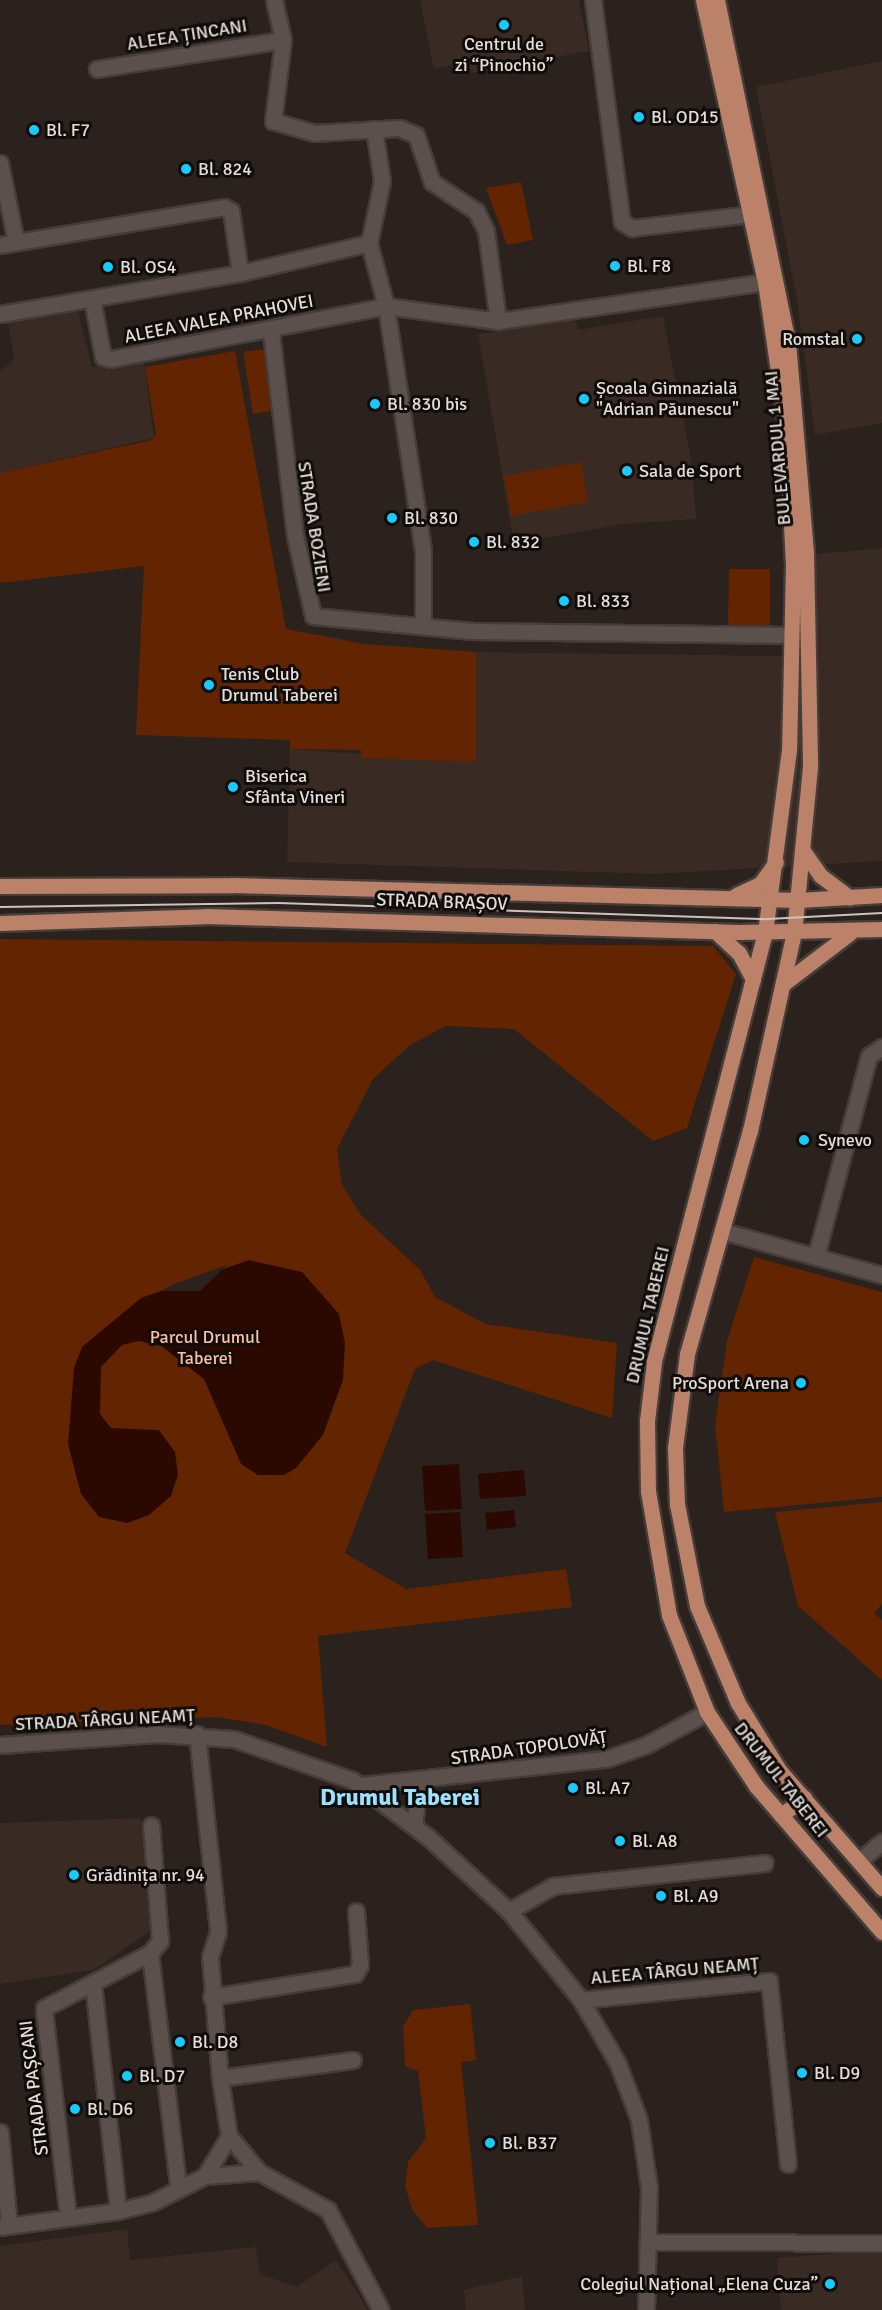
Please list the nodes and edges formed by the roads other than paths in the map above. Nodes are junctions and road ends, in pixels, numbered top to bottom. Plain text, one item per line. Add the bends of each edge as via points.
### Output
1 (274, 0) edge
2 (592, 0) edge
3 (703, 0) edge
4 (717, 0) edge
5 (283, 40) junction
6 (97, 69) dead end
7 (374, 129) junction
8 (0, 163) edge
9 (752, 214) junction
10 (16, 242) junction
11 (369, 243) junction
12 (0, 245) edge
13 (240, 273) junction
14 (765, 282) junction
15 (92, 299) junction
16 (386, 306) junction
17 (0, 314) edge
18 (498, 321) junction
19 (271, 332) junction
20 (423, 625) junction
21 (791, 635) junction
22 (804, 852) junction
23 (778, 860) junction
24 (0, 886) edge
25 (882, 895) edge
26 (731, 897) junction
27 (850, 898) junction
28 (772, 899) junction
29 (799, 900) junction
30 (0, 923) edge
31 (882, 929) edge
32 (715, 931) junction
33 (765, 932) junction
34 (794, 932) junction
35 (852, 932) junction
36 (753, 979) junction
37 (783, 984) junction
38 (882, 1047) edge
39 (722, 1231) junction
40 (816, 1256) junction
41 (882, 1275) edge
42 (649, 1404) junction
43 (678, 1406) junction
44 (646, 1443) junction
45 (675, 1448) junction
46 (707, 1712) junction
47 (197, 1734) junction
48 (0, 1745) edge
49 (779, 1770) junction
50 (419, 1782) junction
51 (361, 1785) junction
52 (756, 1786) junction
53 (804, 1798) junction
54 (781, 1815) junction
55 (151, 1825) dead end
56 (414, 1826) junction
57 (882, 1842) edge
58 (860, 1861) junction
59 (765, 1863) dead end
60 (882, 1888) edge
61 (356, 1911) dead end
62 (509, 1911) junction
63 (882, 1932) edge
64 (150, 1953) junction
65 (93, 1983) junction
66 (212, 1997) junction
67 (581, 2000) junction
68 (353, 2060) dead end
69 (220, 2078) junction
70 (0, 2132) edge
71 (229, 2136) junction
72 (788, 2164) dead end
73 (259, 2172) junction
74 (205, 2176) junction
75 (178, 2186) junction
76 (118, 2211) junction
77 (68, 2217) junction
78 (5, 2226) edge
79 (649, 2242) junction
80 (882, 2243) edge
81 (381, 2310) edge
82 (646, 2310) edge

1 - 5 street
2 - 9 street via 622,222 632,228
3 - 9 main road, BULEVARDUL 1 MAI
4 - 22 main road, BULEVARDUL 1 MAI via 773,259 797,417 808,600
5 - 6 street, ALEEA ȚINCANI
5 - 7 street via 273,121 314,132
7 - 11 street via 382,181
7 - 18 street via 399,128 416,135 432,182 476,211 488,239
8 - 10 street
9 - 14 main road, BULEVARDUL 1 MAI
10 - 12 street
10 - 13 street via 229,207
11 - 13 street
11 - 16 street
13 - 15 street
14 - 18 street, ALEEA VALEA PRAHOVEI
14 - 21 main road, BULEVARDUL 1 MAI via 786,426
15 - 17 street
15 - 19 street, ALEEA VALEA PRAHOVEI via 106,359
16 - 18 street, ALEEA VALEA PRAHOVEI
16 - 19 street, ALEEA VALEA PRAHOVEI
16 - 20 street via 423,550
19 - 20 street, STRADA BOZIENI via 306,605 315,617
20 - 21 street, STRADA BOZIENI via 472,631
21 - 23 main road, BULEVARDUL 1 MAI via 788,772
22 - 27 main road via 820,876
22 - 29 main road, BULEVARDUL 1 MAI
23 - 26 main road via 760,884
23 - 28 main road, BULEVARDUL 1 MAI
24 - 26 main road, STRADA BRAȘOV via 141,884
25 - 27 main road, STRADA BRAȘOV
26 - 28 main road, STRADA BRAȘOV
27 - 29 main road, STRADA BRAȘOV
28 - 29 main road, STRADA BRAȘOV
28 - 33 main road, DRUMUL TABEREI
29 - 34 main road, DRUMUL TABEREI
30 - 32 main road, STRADA BRAȘOV via 206,916
31 - 35 main road, STRADA BRAȘOV
32 - 33 main road, STRADA BRAȘOV
32 - 36 main road via 739,953
33 - 34 main road, STRADA BRAȘOV
33 - 36 main road, DRUMUL TABEREI
34 - 35 main road, STRADA BRAȘOV
34 - 37 main road, DRUMUL TABEREI
35 - 37 main road
36 - 42 main road, DRUMUL TABEREI via 664,1317
37 - 39 main road, DRUMUL TABEREI
38 - 40 street via 869,1056
39 - 40 street
39 - 43 main road, DRUMUL TABEREI
40 - 41 street
42 - 43 main road via 660,1412
42 - 44 main road, DRUMUL TABEREI
43 - 45 main road, DRUMUL TABEREI
44 - 45 main road via 664,1440
44 - 46 main road, DRUMUL TABEREI via 660,1579 679,1647
45 - 49 main road, DRUMUL TABEREI via 682,1535 698,1606 726,1681
46 - 50 street, STRADA TOPOLOVĂȚ via 646,1745 606,1759
46 - 52 main road, DRUMUL TABEREI
47 - 48 street, STRADA TÂRGU NEAMȚ
47 - 51 street, STRADA TÂRGU NEAMȚ via 296,1757
47 - 66 street via 218,1932 210,1950
49 - 52 main road via 773,1782
49 - 53 main road, DRUMUL TABEREI
50 - 51 street, STRADA TOPOLOVĂȚ
50 - 56 street
51 - 56 street, STRADA TÂRGU NEAMȚ
52 - 54 main road, DRUMUL TABEREI
53 - 54 main road
53 - 58 main road, DRUMUL TABEREI
54 - 63 main road, DRUMUL TABEREI
55 - 64 street via 162,1932
56 - 62 street, STRADA TÂRGU NEAMȚ
57 - 58 street
58 - 60 main road, DRUMUL TABEREI
59 - 62 street via 553,1886
61 - 66 street via 360,1965 355,1974
62 - 67 street, STRADA TÂRGU NEAMȚ
64 - 65 street, STRADA PAȘCANI
64 - 75 street
65 - 76 street
65 - 77 street, STRADA PAȘCANI via 44,2008
66 - 69 street
67 - 72 street, ALEEA TÂRGU NEAMȚ via 769,1981
67 - 79 street, STRADA TÂRGU NEAMȚ via 618,2064 639,2120 649,2188
68 - 69 street
69 - 71 street
70 - 78 street
71 - 73 street
71 - 74 street
73 - 74 street
73 - 81 street via 328,2210
74 - 75 street
75 - 76 street via 153,2202
76 - 77 street
77 - 78 street
79 - 80 street
79 - 82 street, STRADA TÂRGU NEAMȚ

